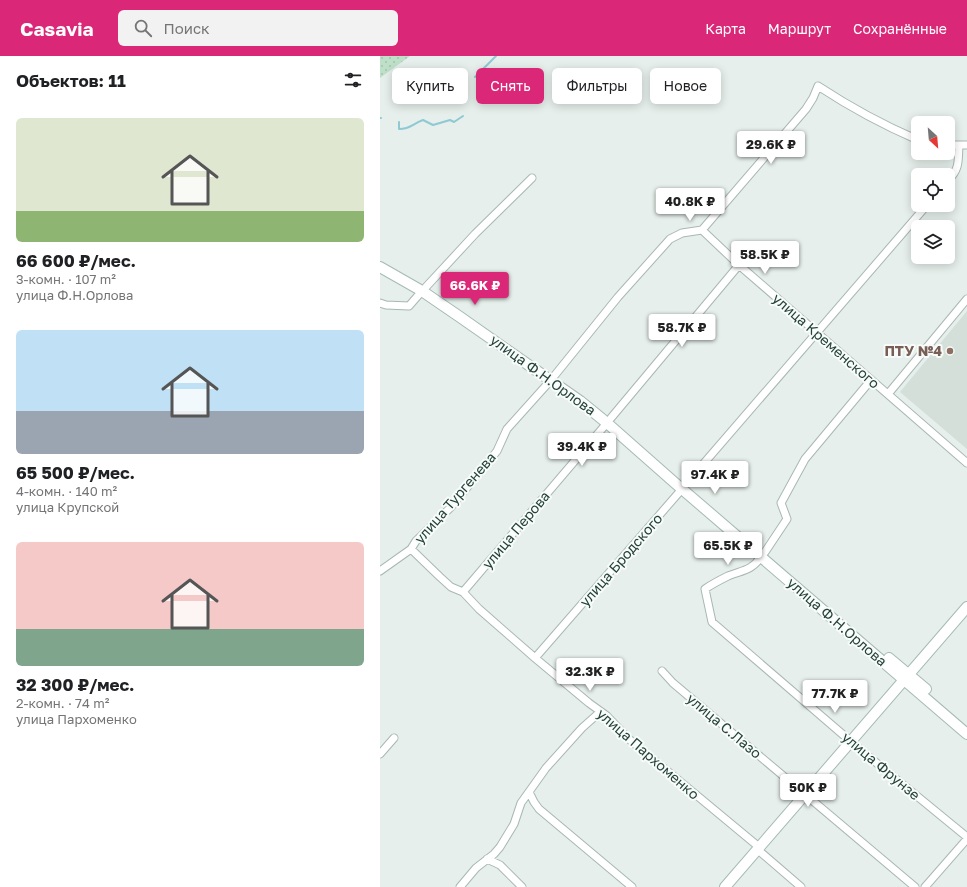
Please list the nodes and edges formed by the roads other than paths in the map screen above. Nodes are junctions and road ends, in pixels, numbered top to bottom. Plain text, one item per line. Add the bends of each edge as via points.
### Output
1 (911, 137) edge
2 (958, 145) joint
3 (967, 145) edge
4 (955, 173) edge
5 (532, 178) dead end
6 (921, 212) edge
7 (702, 230) junction
8 (380, 260) edge
9 (739, 265) junction
10 (380, 267) edge
11 (424, 289) junction
12 (967, 299) edge
13 (380, 303) edge
14 (816, 333) junction
15 (553, 377) junction
16 (871, 380) junction
17 (888, 394) junction
18 (609, 420) junction
19 (967, 464) edge
20 (684, 486) junction
21 (411, 549) junction
22 (763, 554) junction
23 (380, 571) edge
24 (463, 592) junction
25 (967, 607) edge
26 (535, 658) junction
27 (662, 671) dead end
28 (906, 677) junction
29 (600, 712) junction
30 (967, 725) edge
31 (967, 734) edge
32 (394, 738) dead end
33 (851, 741) junction
34 (380, 754) edge
35 (529, 792) junction
36 (806, 794) junction
37 (967, 838) edge
38 (758, 848) junction
39 (487, 860) junction
40 (460, 887) edge
41 (522, 887) edge
42 (632, 887) edge
43 (725, 887) edge
44 (801, 887) edge
45 (915, 887) edge
46 (924, 887) edge

1 - 7 street via 847,105 818,86 806,109
2 - 3 street
2 - 4 street
5 - 11 street
6 - 14 street, улица Бродского
7 - 9 street, улица Кременского
7 - 15 street, улица Тургенева via 682,233 670,239 618,297
8 - 11 street, улица Ф.Н.Орлова
9 - 14 street, улица Кременского
9 - 18 street, улица Перова
10 - 11 street, улица Ф.Н.Орлова
11 - 13 street via 409,306
11 - 15 street, улица Ф.Н.Орлова via 482,323
12 - 17 street
14 - 16 street, улица Кременского
14 - 20 street, улица Бродского
15 - 18 street, улица Ф.Н.Орлова
15 - 21 street, улица Тургенева via 507,429 497,451 451,507
16 - 17 street, улица Кременского
16 - 22 street via 806,459 781,503 787,519
17 - 19 street, улица Кременского
18 - 20 street, улица Ф.Н.Орлова
18 - 24 street, улица Перова
20 - 22 street, улица Ф.Н.Орлова
20 - 26 street, улица Бродского
21 - 23 street, улица Тургенева
21 - 24 street, улица Пархоменко via 451,587
22 - 28 street, улица Ф.Н.Орлова
22 - 33 street, улица Фрунзе via 751,568 705,588 712,622
24 - 26 street, улица Пархоменко via 478,609
25 - 28 street
26 - 29 street, улица Пархоменко
27 - 36 street, улица С.Лазо
28 - 30 street, улица Ф.Н.Орлова
28 - 31 street, улица Ф.Н.Орлова
28 - 33 street
29 - 35 street via 546,768
29 - 38 street, улица Пархоменко
32 - 34 street
33 - 36 street
33 - 37 street, улица Фрунзе
35 - 39 street via 521,803 511,830 500,847
35 - 42 street via 539,808
36 - 38 street
36 - 45 street, улица С.Лазо
37 - 46 street
38 - 43 street
38 - 44 street, улица Пархоменко
39 - 40 street via 476,868
39 - 41 street via 500,865

